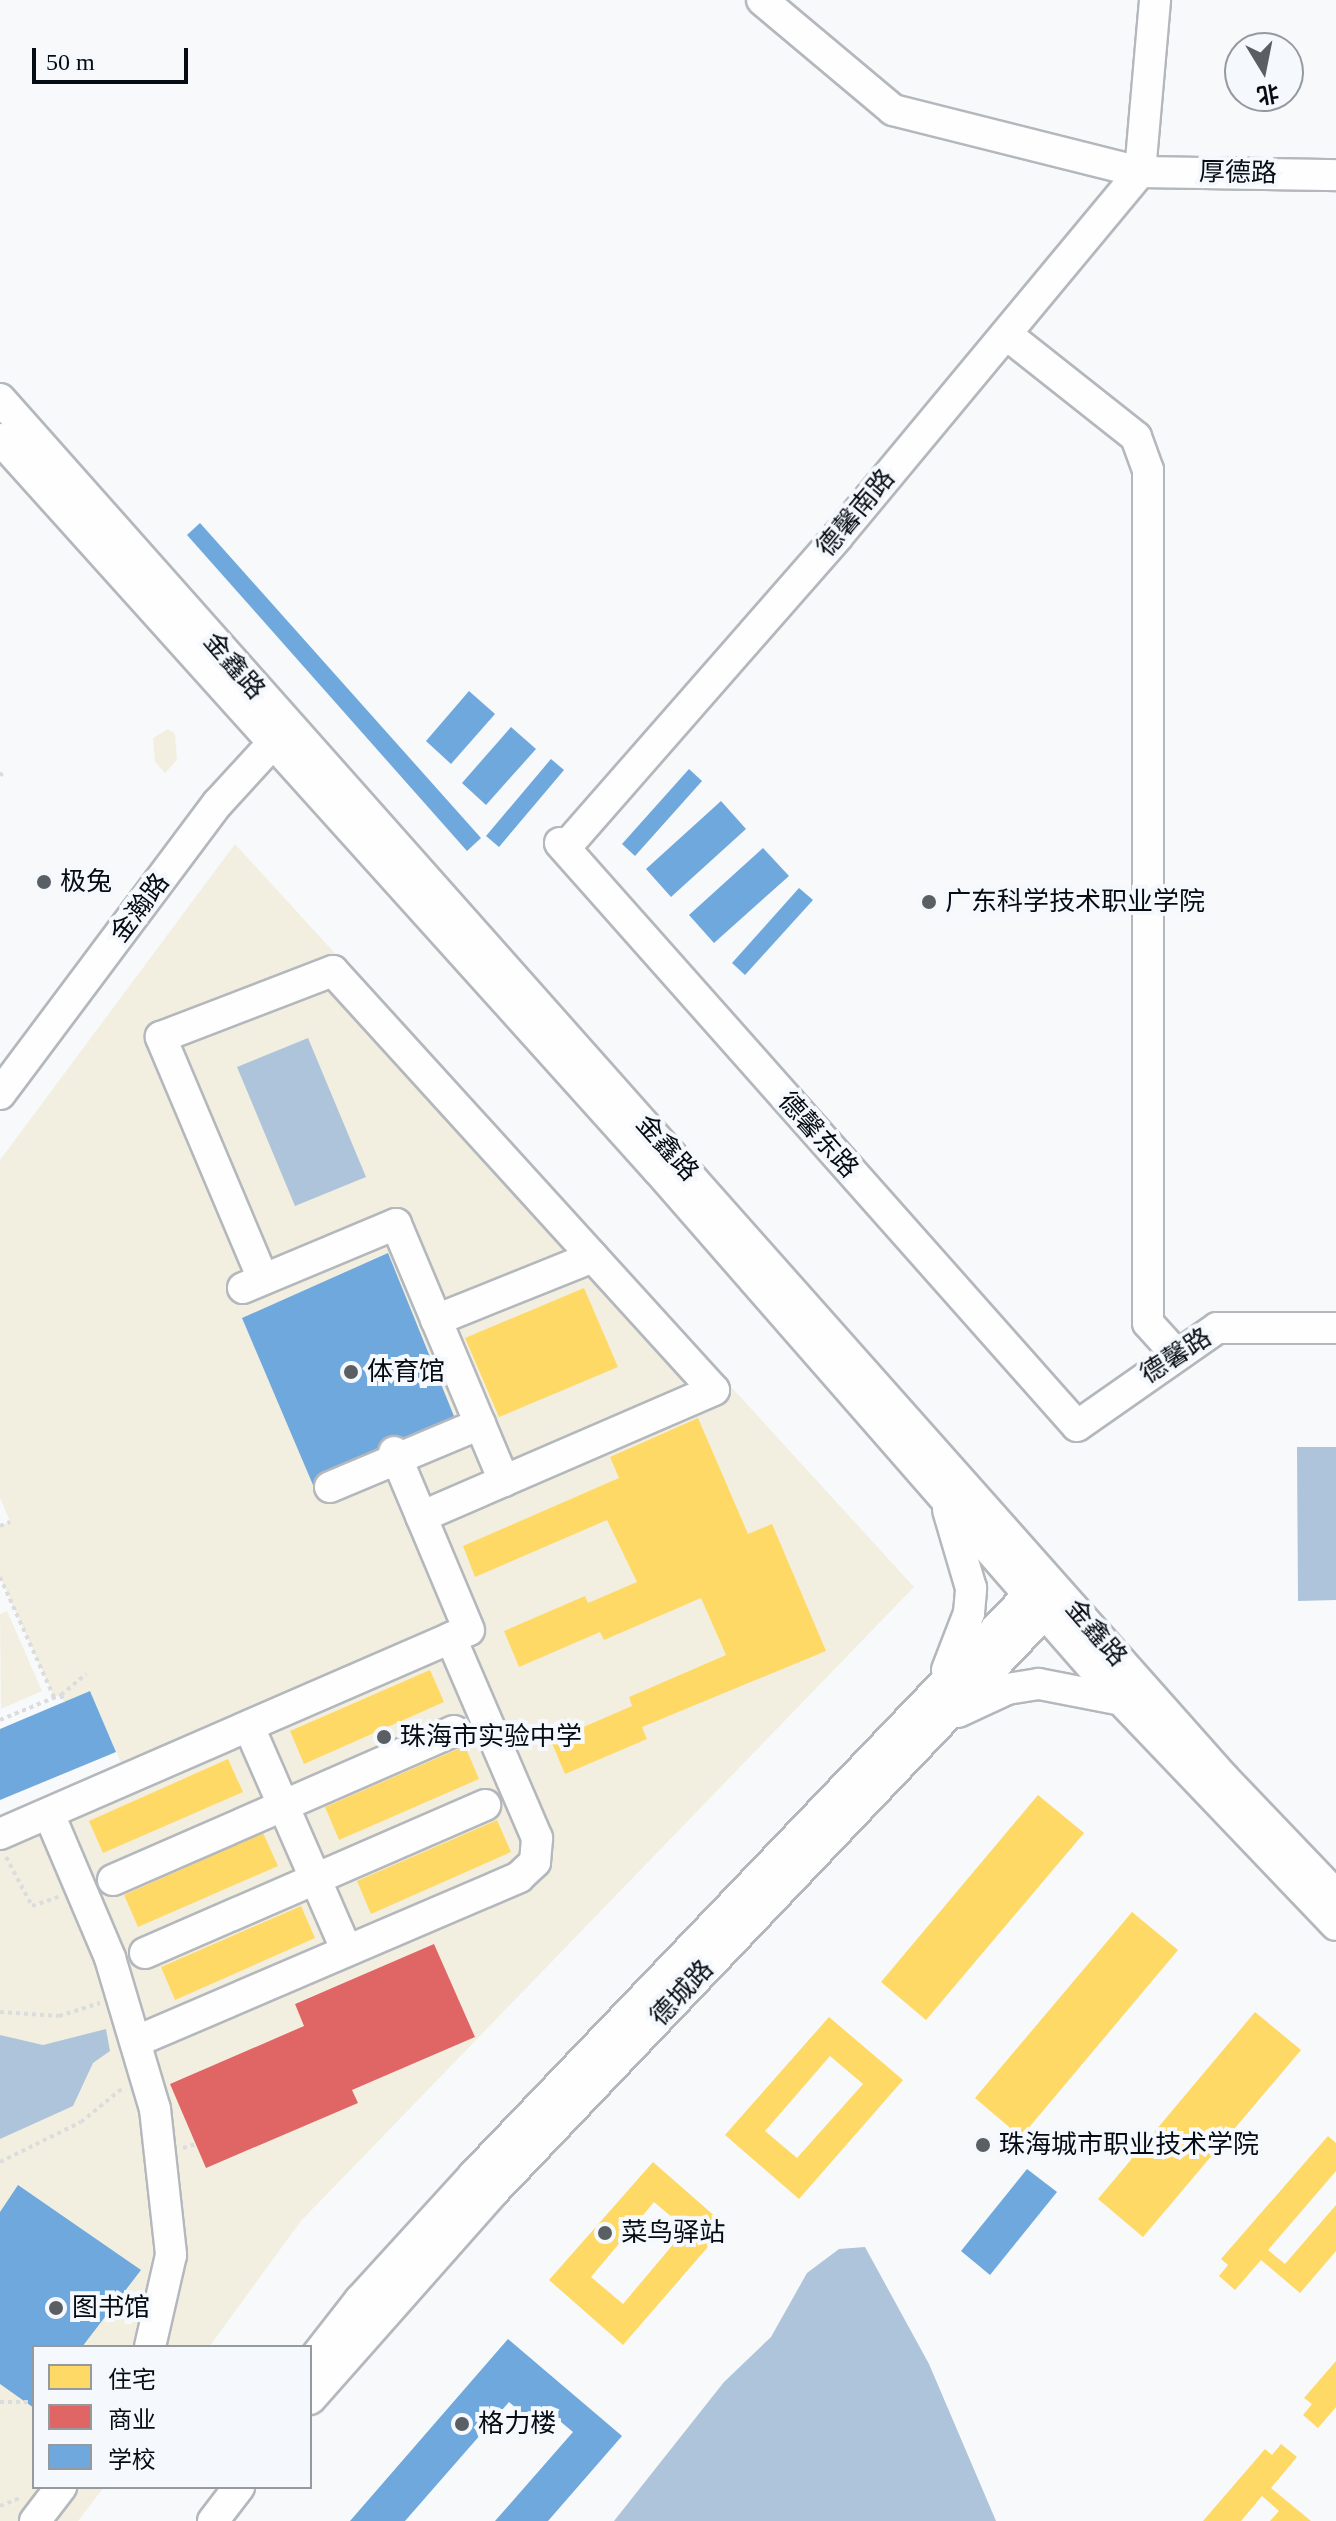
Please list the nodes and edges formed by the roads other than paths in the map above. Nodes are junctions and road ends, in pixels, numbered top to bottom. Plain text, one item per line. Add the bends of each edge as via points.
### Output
1 (762, 0) edge
2 (1155, 0) edge
3 (1140, 172) junction
4 (1336, 175) edge
5 (1006, 334) junction
6 (0, 399) edge
7 (0, 439) edge
8 (279, 737) junction
9 (562, 846) joint
10 (0, 1094) edge
11 (593, 1257) junction
12 (436, 1320) junction
13 (1336, 1328) edge
14 (1176, 1354) junction
15 (480, 1424) junction
16 (1077, 1426) joint
17 (395, 1456) junction
18 (504, 1481) junction
19 (330, 1487) dead end
20 (938, 1487) junction
21 (421, 1517) junction
22 (1047, 1593) junction
23 (451, 1638) junction
24 (938, 1690) junction
25 (1121, 1700) junction
26 (938, 1722) junction
27 (249, 1727) junction
28 (454, 1731) dead end
29 (283, 1805) junction
30 (485, 1805) dead end
31 (49, 1814) junction
32 (0, 1834) edge
33 (113, 1880) dead end
34 (316, 1880) junction
35 (1336, 1895) edge
36 (1336, 1925) edge
37 (347, 1951) junction
38 (145, 1953) dead end
39 (132, 2068) junction
40 (150, 2345) edge
41 (312, 2361) edge
42 (312, 2397) edge
43 (59, 2489) edge
44 (214, 2489) edge
45 (237, 2489) edge
46 (35, 2521) edge
47 (190, 2521) edge
48 (213, 2521) edge

1 - 3 street, 厚德路 via 893,110
2 - 3 street
3 - 4 street, 厚德路
3 - 5 street, 德馨南路
5 - 9 street, 德馨南路 via 838,536
5 - 14 street via 1136,437 1148,470 1148,1323
6 - 8 street, 金鑫路
7 - 8 street, 金鑫路
8 - 10 street, 金瀚路 via 218,803
8 - 20 street, 金鑫路
8 - 22 street, 金鑫路
9 - 16 street, 德馨东路
11 - 12 street
11 - 12 street via 333,971 161,1037 253,1284 396,1224
11 - 18 street via 714,1390
12 - 15 street
13 - 14 street, 德馨路 via 1217,1328
14 - 16 street, 德馨路
15 - 17 street
15 - 18 street
17 - 19 street
17 - 21 street
18 - 21 street
20 - 22 street, 金鑫路
20 - 24 street via 960,1538 971,1588 960,1642
21 - 23 street via 469,1630
22 - 24 street, 德城路
22 - 25 street, 金鑫路
22 - 26 street, 德城路
22 - 35 street, 金鑫路
23 - 27 street
23 - 37 street via 537,1838 535,1862 519,1877
24 - 41 street, 德城路 via 474,2175 360,2300
25 - 26 street via 1039,1684 1007,1689
25 - 36 street, 金鑫路
26 - 42 street, 德城路 via 494,2191
27 - 29 street
27 - 31 street
28 - 29 street
29 - 33 street
29 - 34 street
30 - 34 street
31 - 32 street
31 - 39 street
34 - 37 street
34 - 38 street
37 - 39 street
39 - 40 street via 171,2221 169,2271
43 - 46 street
44 - 47 street
45 - 48 street

